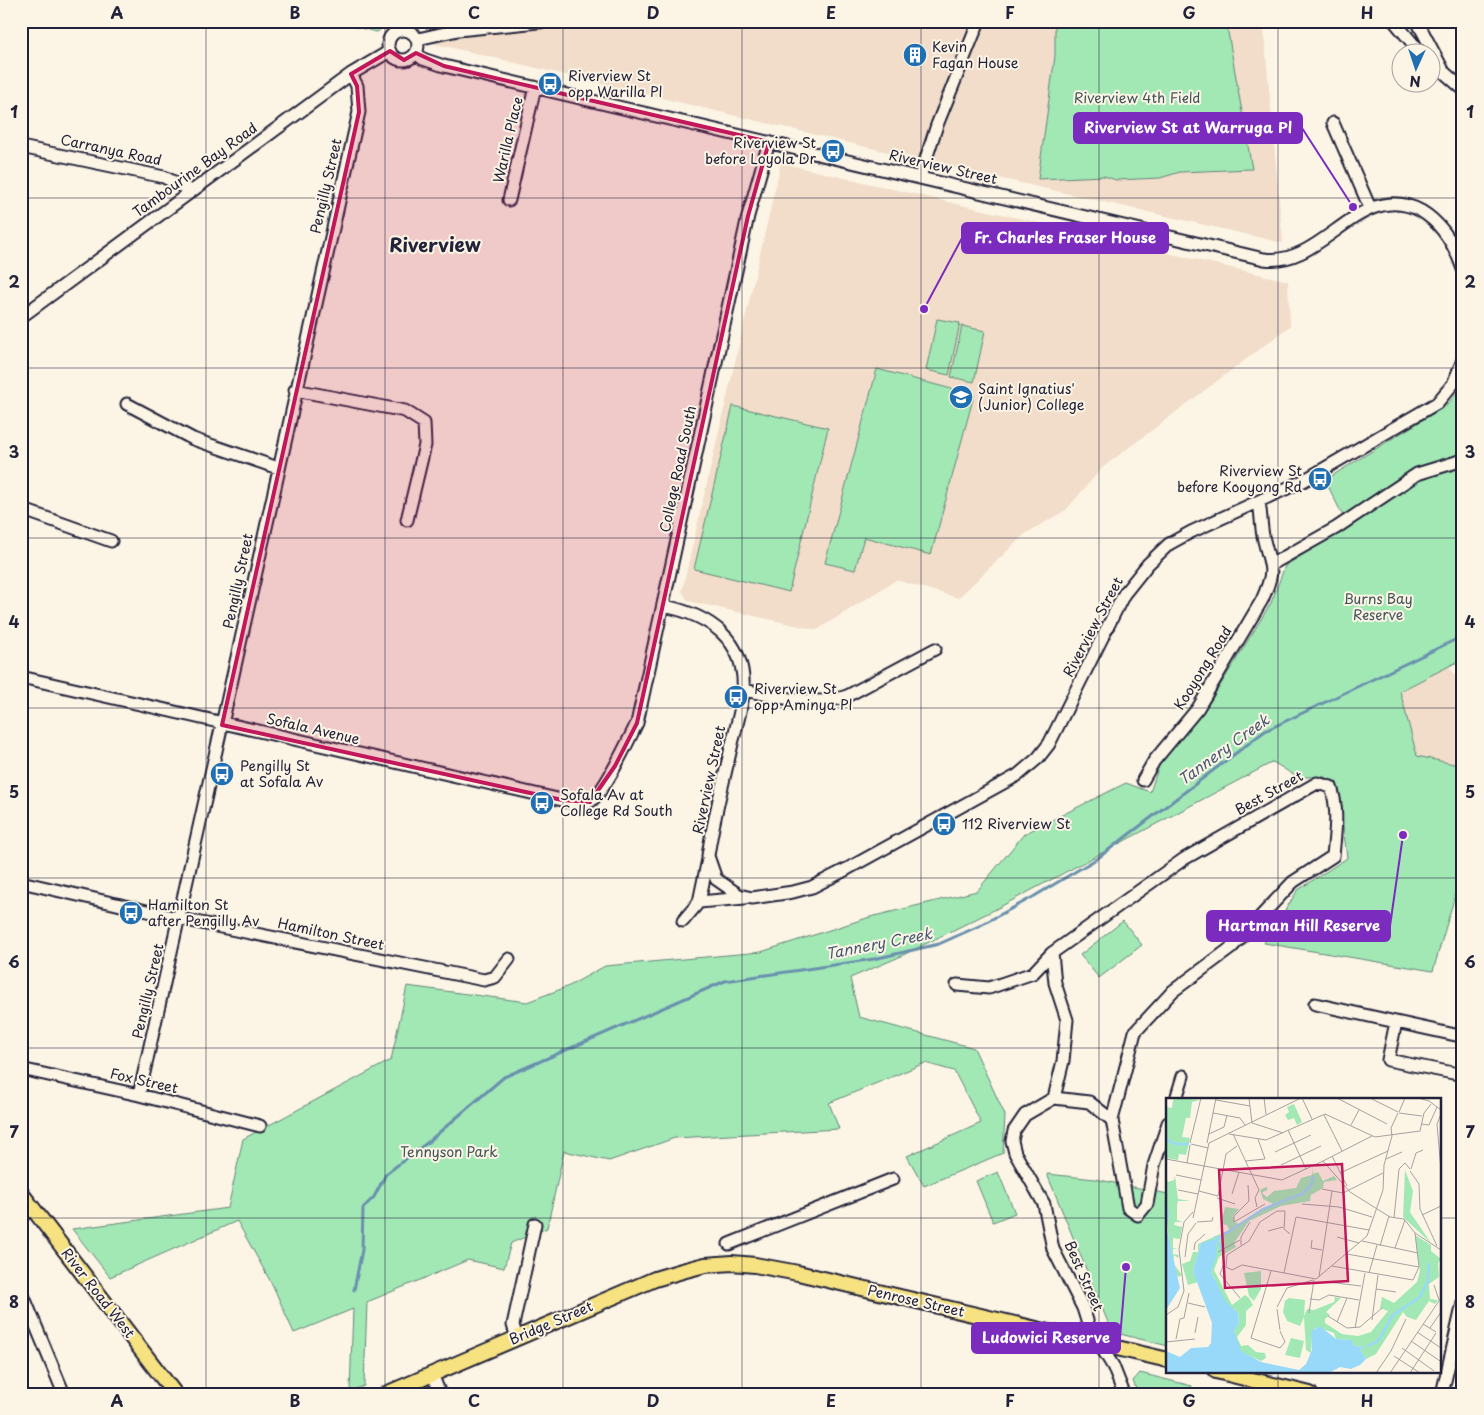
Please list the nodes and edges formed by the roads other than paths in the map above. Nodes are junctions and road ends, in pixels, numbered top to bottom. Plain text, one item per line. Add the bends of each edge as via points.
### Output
1 (548, 21) edge
2 (979, 21) edge
3 (1394, 21) edge
4 (1417, 21) edge
5 (413, 31) edge
6 (1412, 42) edge
7 (390, 51) junction
8 (416, 53) junction
9 (1444, 72) joint
10 (351, 74) junction
11 (535, 87) junction
12 (1463, 89) edge
13 (1333, 123) dead end
14 (770, 142) junction
15 (21, 147) edge
16 (920, 177) junction
17 (191, 191) junction
18 (509, 200) dead end
19 (1370, 208) junction
20 (1446, 233) junction
21 (1463, 247) edge
22 (1463, 269) edge
23 (21, 317) edge
24 (1463, 360) edge
25 (295, 390) junction
26 (127, 404) dead end
27 (1463, 460) edge
28 (278, 468) junction
29 (1259, 502) junction
30 (21, 509) edge
31 (408, 520) dead end
32 (111, 541) dead end
33 (1272, 564) junction
34 (664, 606) junction
35 (935, 649) dead end
36 (21, 677) edge
37 (744, 690) junction
38 (222, 725) junction
39 (1143, 780) dead end
40 (597, 796) joint
41 (708, 856) junction
42 (21, 882) edge
43 (752, 898) junction
44 (699, 902) junction
45 (180, 918) junction
46 (683, 921) dead end
47 (1052, 953) junction
48 (509, 959) dead end
49 (957, 984) dead end
50 (1315, 1004) dead end
51 (1396, 1022) junction
52 (1460, 1036) dead end
53 (21, 1069) edge
54 (1463, 1075) edge
55 (1183, 1076) dead end
56 (139, 1095) junction
57 (1054, 1098) junction
58 (1176, 1098) edge
59 (1112, 1120) junction
60 (260, 1126) dead end
61 (1166, 1129) edge
62 (893, 1179) dead end
63 (21, 1193) edge
64 (27, 1212) edge
65 (535, 1224) dead end
66 (729, 1244) dead end
67 (721, 1264) joint
68 (21, 1290) edge
69 (1463, 1303) edge
70 (25, 1308) edge
71 (517, 1338) junction
72 (1101, 1345) junction
73 (1166, 1360) edge
74 (1224, 1372) edge
75 (432, 1374) junction
76 (1250, 1375) edge
77 (64, 1394) edge
78 (176, 1394) edge
79 (386, 1394) edge
80 (440, 1394) edge
81 (1124, 1394) edge
82 (1310, 1394) edge
83 (1442, 1394) edge

1 - 5 street
2 - 16 street
3 - 6 street
4 - 9 street
5 - 7 street via 401,30 393,34 389,42
5 - 8 street
7 - 8 street via 400,59 409,59
7 - 10 street, Tambourine Bay Road
8 - 11 street, Riverview Street via 432,63
9 - 12 street
10 - 17 street, Tambourine Bay Road
10 - 25 street, Pengilly Street via 358,86 358,112
11 - 14 street, Riverview Street
11 - 18 street, Warilla Place
13 - 19 street
14 - 16 street, Riverview Street
14 - 34 street, College Road South via 750,208
15 - 17 street, Carranya Road via 164,177
16 - 19 street, Riverview Street via 1276,261 1307,250
17 - 23 street, Tambourine Bay Road
19 - 20 street, Riverview Street via 1390,204 1409,206 1428,216
20 - 21 street, Riverview Street
20 - 22 street, Riverview Street
24 - 29 street, Riverview Street via 1453,384 1437,403 1303,482
25 - 28 street, Pengilly Street
25 - 31 street via 405,411 424,423 425,445
26 - 28 street via 193,439
27 - 33 street via 1417,474 1336,528
28 - 38 street, Pengilly Street
29 - 33 street, Kooyong Road via 1263,537
29 - 43 street, Riverview Street via 1169,544 1135,578 1117,606 1056,732 1027,768 954,812 812,887
30 - 32 street
33 - 39 street, Kooyong Road via 1270,582 1262,600 1203,700 1154,760
34 - 37 street, Riverview Street via 699,615 720,629 738,656
34 - 40 street, College Road South via 637,723
35 - 37 street via 834,701 816,703
36 - 38 street, Sofala Avenue
37 - 41 street, Riverview Street
38 - 40 street, Sofala Avenue via 577,803 590,802
38 - 45 street, Pengilly Street
41 - 43 street, Riverview Street via 716,879 722,885
41 - 44 street, Riverview Street
42 - 45 street, Hamilton Street
43 - 44 street, Riverview Street
44 - 46 street, Riverview Street
45 - 48 street, Hamilton Street via 484,980 495,977
45 - 56 street, Pengilly Street
47 - 49 street via 1033,973 989,988
47 - 57 street via 1055,983 1067,1020 1063,1061
47 - 59 street, Best Street via 1216,839 1317,783 1331,788 1336,818 1333,856 1293,882 1231,948 1173,991 1135,1032
50 - 51 street
51 - 52 street
51 - 54 street via 1388,1060
53 - 56 street, Fox Street
55 - 58 street
56 - 60 street, Fox Street
57 - 59 street via 1089,1102
57 - 72 street, Best Street via 1025,1115 1012,1140 1015,1153 1044,1204 1053,1249
59 - 61 street, Best Street via 1128,1208 1138,1215 1147,1204 1154,1165
62 - 66 street
63 - 64 main road, River Road West
64 - 78 main road, River Road West
65 - 71 street via 513,1325
67 - 71 main road, Bridge Street via 655,1279
67 - 72 main road, Penrose Street via 755,1265 798,1273
68 - 70 street
69 - 83 street
70 - 77 street
71 - 75 main road, Bridge Street
72 - 73 main road, Penrose Street
72 - 81 street, Best Street
74 - 76 main road
75 - 79 main road, Bridge Street
75 - 80 street
76 - 82 main road

